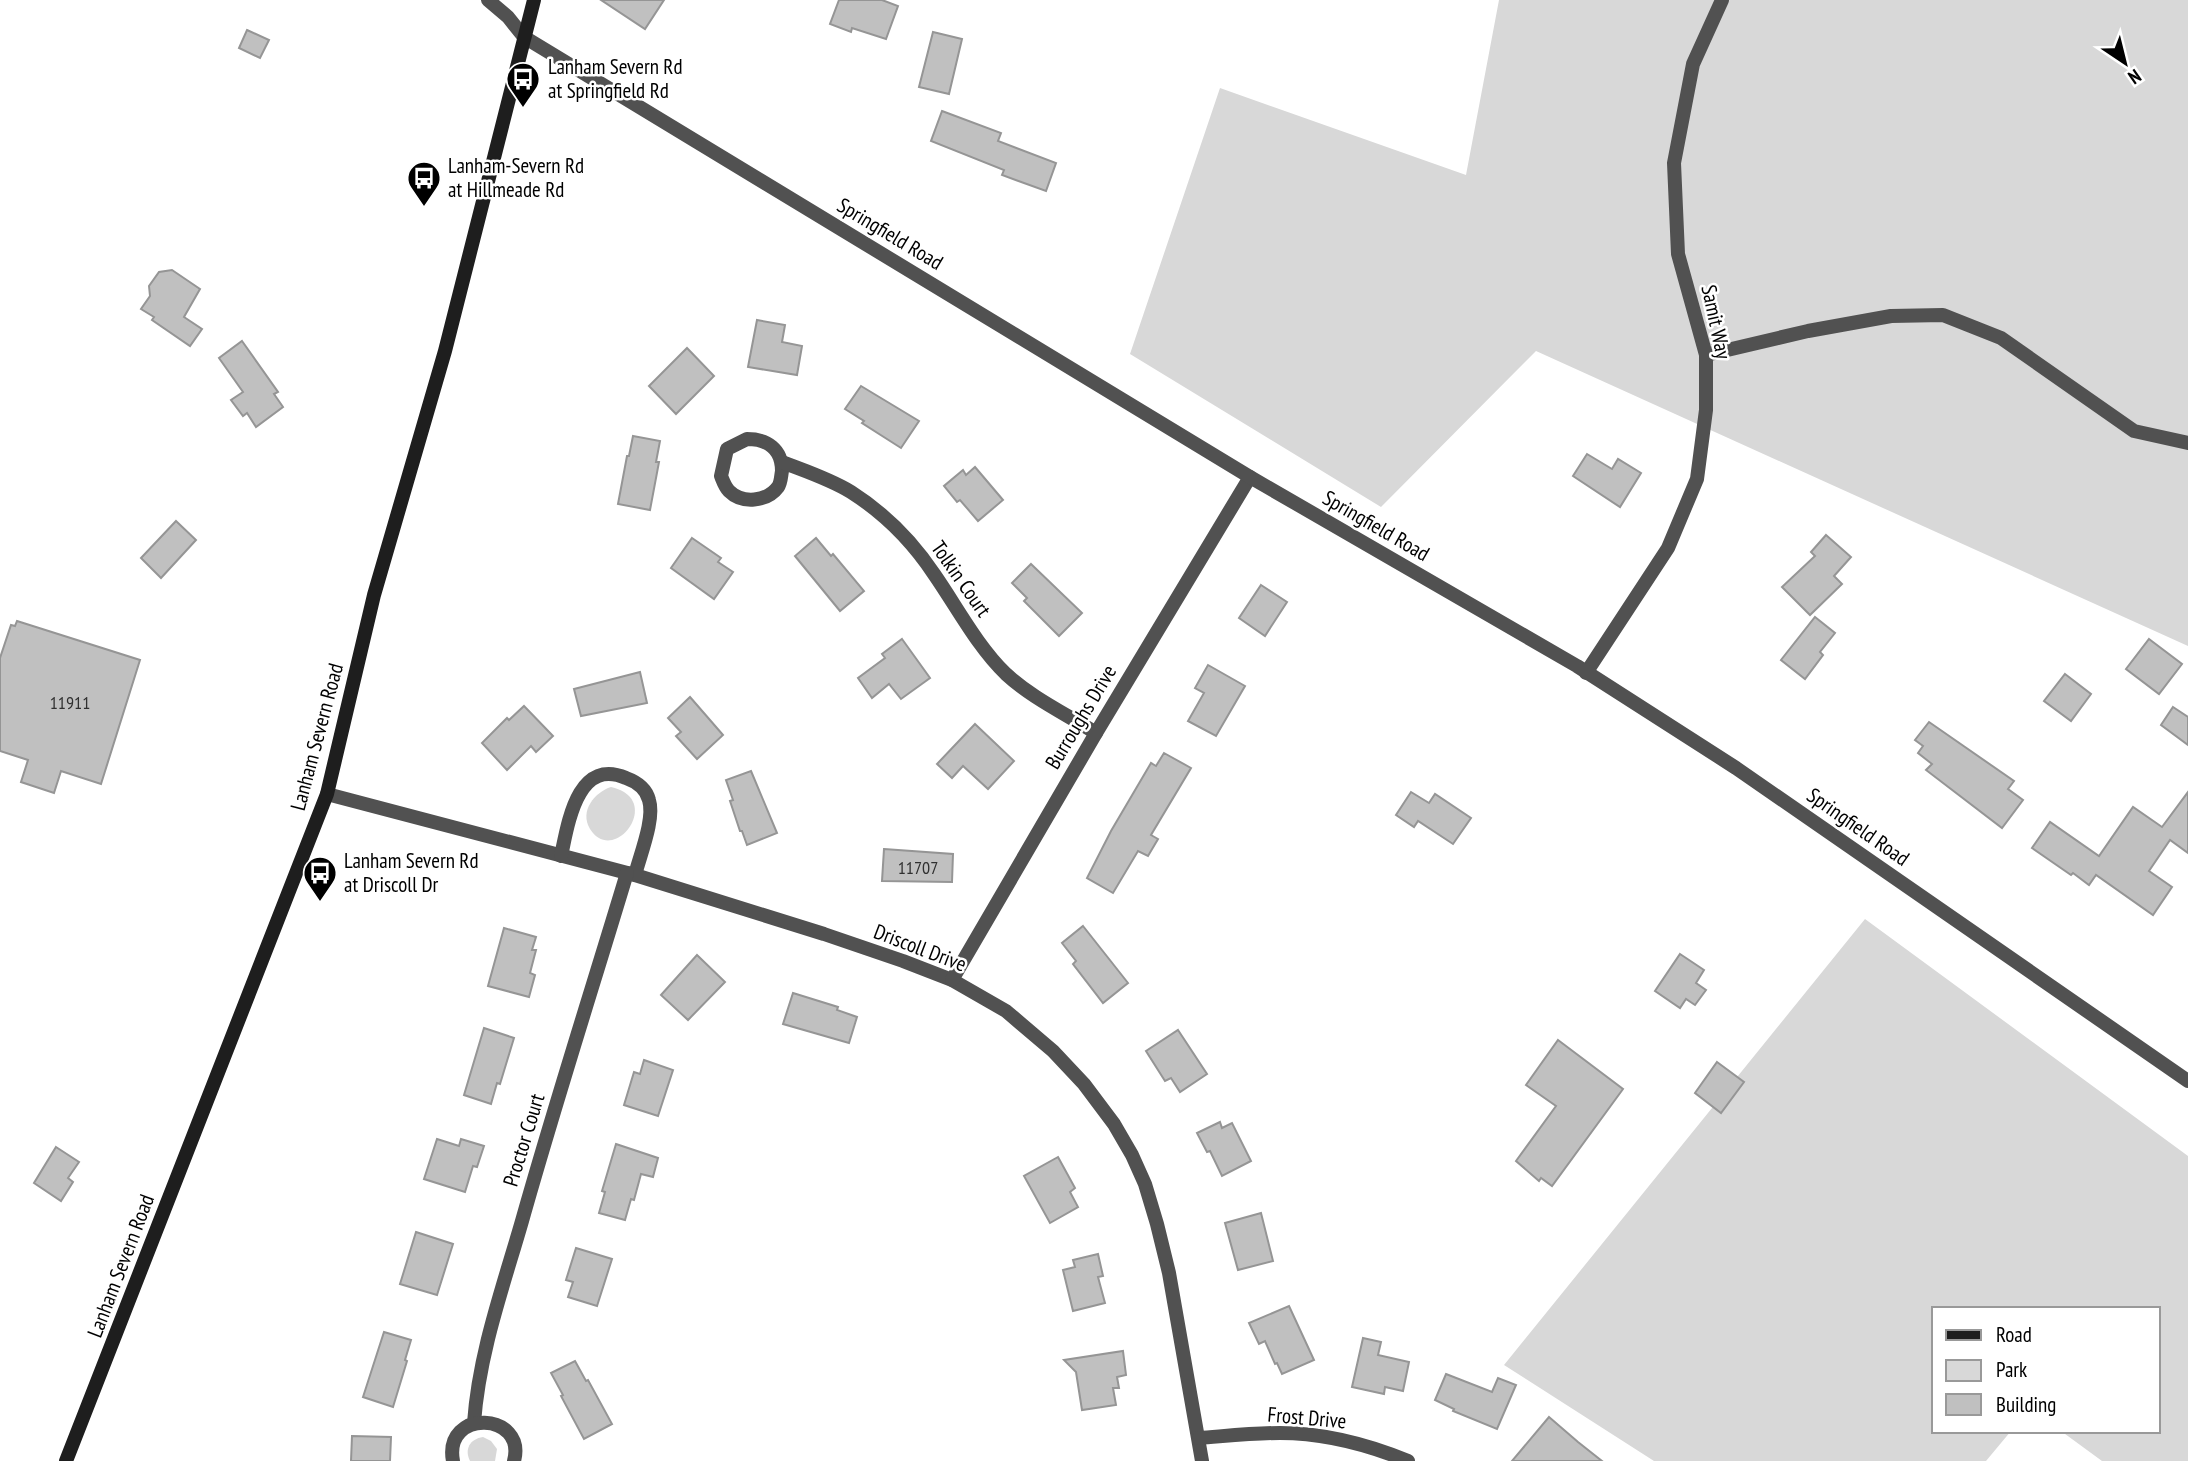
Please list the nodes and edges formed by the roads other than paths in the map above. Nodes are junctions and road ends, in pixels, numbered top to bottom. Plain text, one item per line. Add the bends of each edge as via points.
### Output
1 (488, 0) edge
2 (534, 0) edge
3 (1722, 0) edge
4 (524, 37) junction
5 (1706, 355) junction
6 (2188, 443) edge
7 (782, 462) junction
8 (1250, 477) junction
9 (1586, 673) junction
10 (1096, 733) junction
11 (327, 794) junction
12 (561, 856) junction
13 (631, 874) junction
14 (952, 980) junction
15 (2188, 1080) edge
16 (474, 1423) junction
17 (1199, 1438) junction
18 (66, 1461) edge
19 (453, 1461) edge
20 (514, 1461) edge
21 (1202, 1461) edge
22 (1408, 1461) edge

1 - 4 street, Springfield Road
2 - 4 main road, Lanham Severn Road
3 - 5 street, Samit Way via 1692,64 1674,163 1678,254
4 - 8 street, Springfield Road
4 - 11 main road, Lanham Severn Road via 444,351 374,595
5 - 6 street via 1891,316 1943,315 2001,338 2134,431
5 - 9 street, Samit Way via 1706,410 1697,479 1668,548
7 - 7 street via 774,447 747,439 727,449 721,476 729,491 743,499 761,499 778,487
7 - 10 street, Tolkin Court via 849,491 879,512 933,572 1005,672 1025,690
8 - 9 street, Springfield Road
8 - 10 street, Burroughs Drive
9 - 15 street, Springfield Road via 1736,768
10 - 14 street, Burroughs Drive
11 - 12 street, Driscoll Drive
11 - 18 main road, Lanham Severn Road
12 - 13 street, Driscoll Drive
12 - 13 street via 569,821 587,783 606,774 620,775 645,790 650,801 648,824
13 - 14 street, Driscoll Drive
13 - 16 street, Proctor Court via 535,1173 486,1345
14 - 17 street, Driscoll Drive via 1006,1011 1053,1051 1084,1084 1132,1155 1160,1236
16 - 19 street via 457,1436
16 - 20 street via 485,1421 503,1428 514,1445
17 - 21 street, Driscoll Drive
17 - 22 street, Frost Drive via 1282,1433 1369,1447

